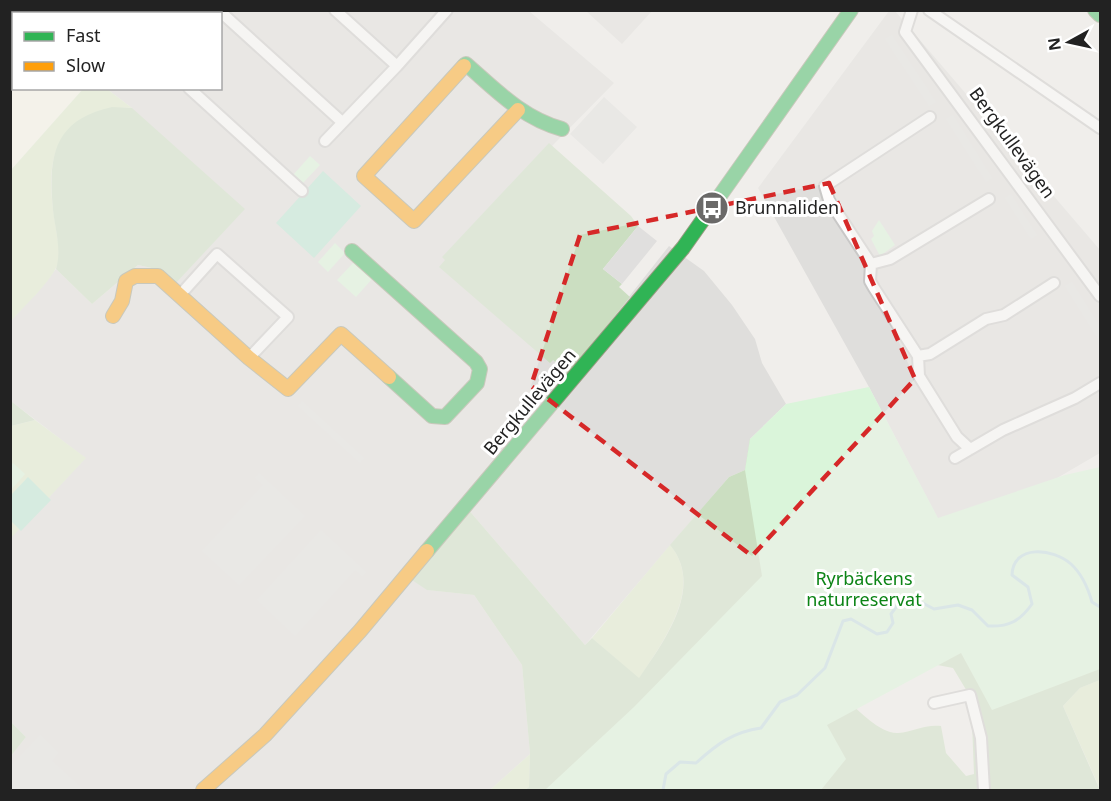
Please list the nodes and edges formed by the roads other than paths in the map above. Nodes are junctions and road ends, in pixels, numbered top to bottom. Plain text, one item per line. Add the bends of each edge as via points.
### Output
1 (335, 10) edge
2 (447, 10) edge
3 (851, 10) edge
4 (912, 10) edge
5 (929, 10) edge
6 (1095, 10) edge
7 (223, 14) edge
8 (1101, 15) edge
9 (397, 66) junction
10 (191, 90) edge
11 (518, 110) junction
12 (930, 117) dead end
13 (342, 122) junction
14 (1101, 128) edge
15 (562, 129) dead end
16 (325, 141) dead end
17 (302, 190) dead end
18 (989, 199) dead end
19 (352, 251) dead end
20 (871, 264) junction
21 (1054, 282) dead end
22 (180, 295) junction
23 (1101, 296) edge
24 (113, 316) dead end
25 (918, 356) junction
26 (249, 358) junction
27 (1101, 383) edge
28 (970, 449) junction
29 (955, 458) dead end
30 (934, 703) dead end
31 (203, 790) edge
32 (984, 790) edge

1 - 9 street
2 - 9 street
3 - 31 main road, Bergkullevägen via 683,248 360,631 265,735
4 - 23 street, Bergkullevägen via 905,32
5 - 14 street
6 - 8 main road
7 - 13 street
9 - 13 street
10 - 17 street
11 - 11 main road via 414,221 364,176 466,64
11 - 15 main road
12 - 20 street via 825,186 829,200
13 - 16 street
18 - 20 street via 890,259
19 - 26 main road via 476,362 480,369 477,383 451,412 445,417 432,416 341,334 288,389
20 - 25 street via 870,281
21 - 25 street via 1005,315 986,319 930,354
22 - 24 main road via 158,276 135,276 126,281 122,301
22 - 26 main road
22 - 26 street via 217,254 288,317
25 - 28 street via 919,376 957,438
27 - 28 street
28 - 29 street
30 - 32 street via 970,694 981,738

